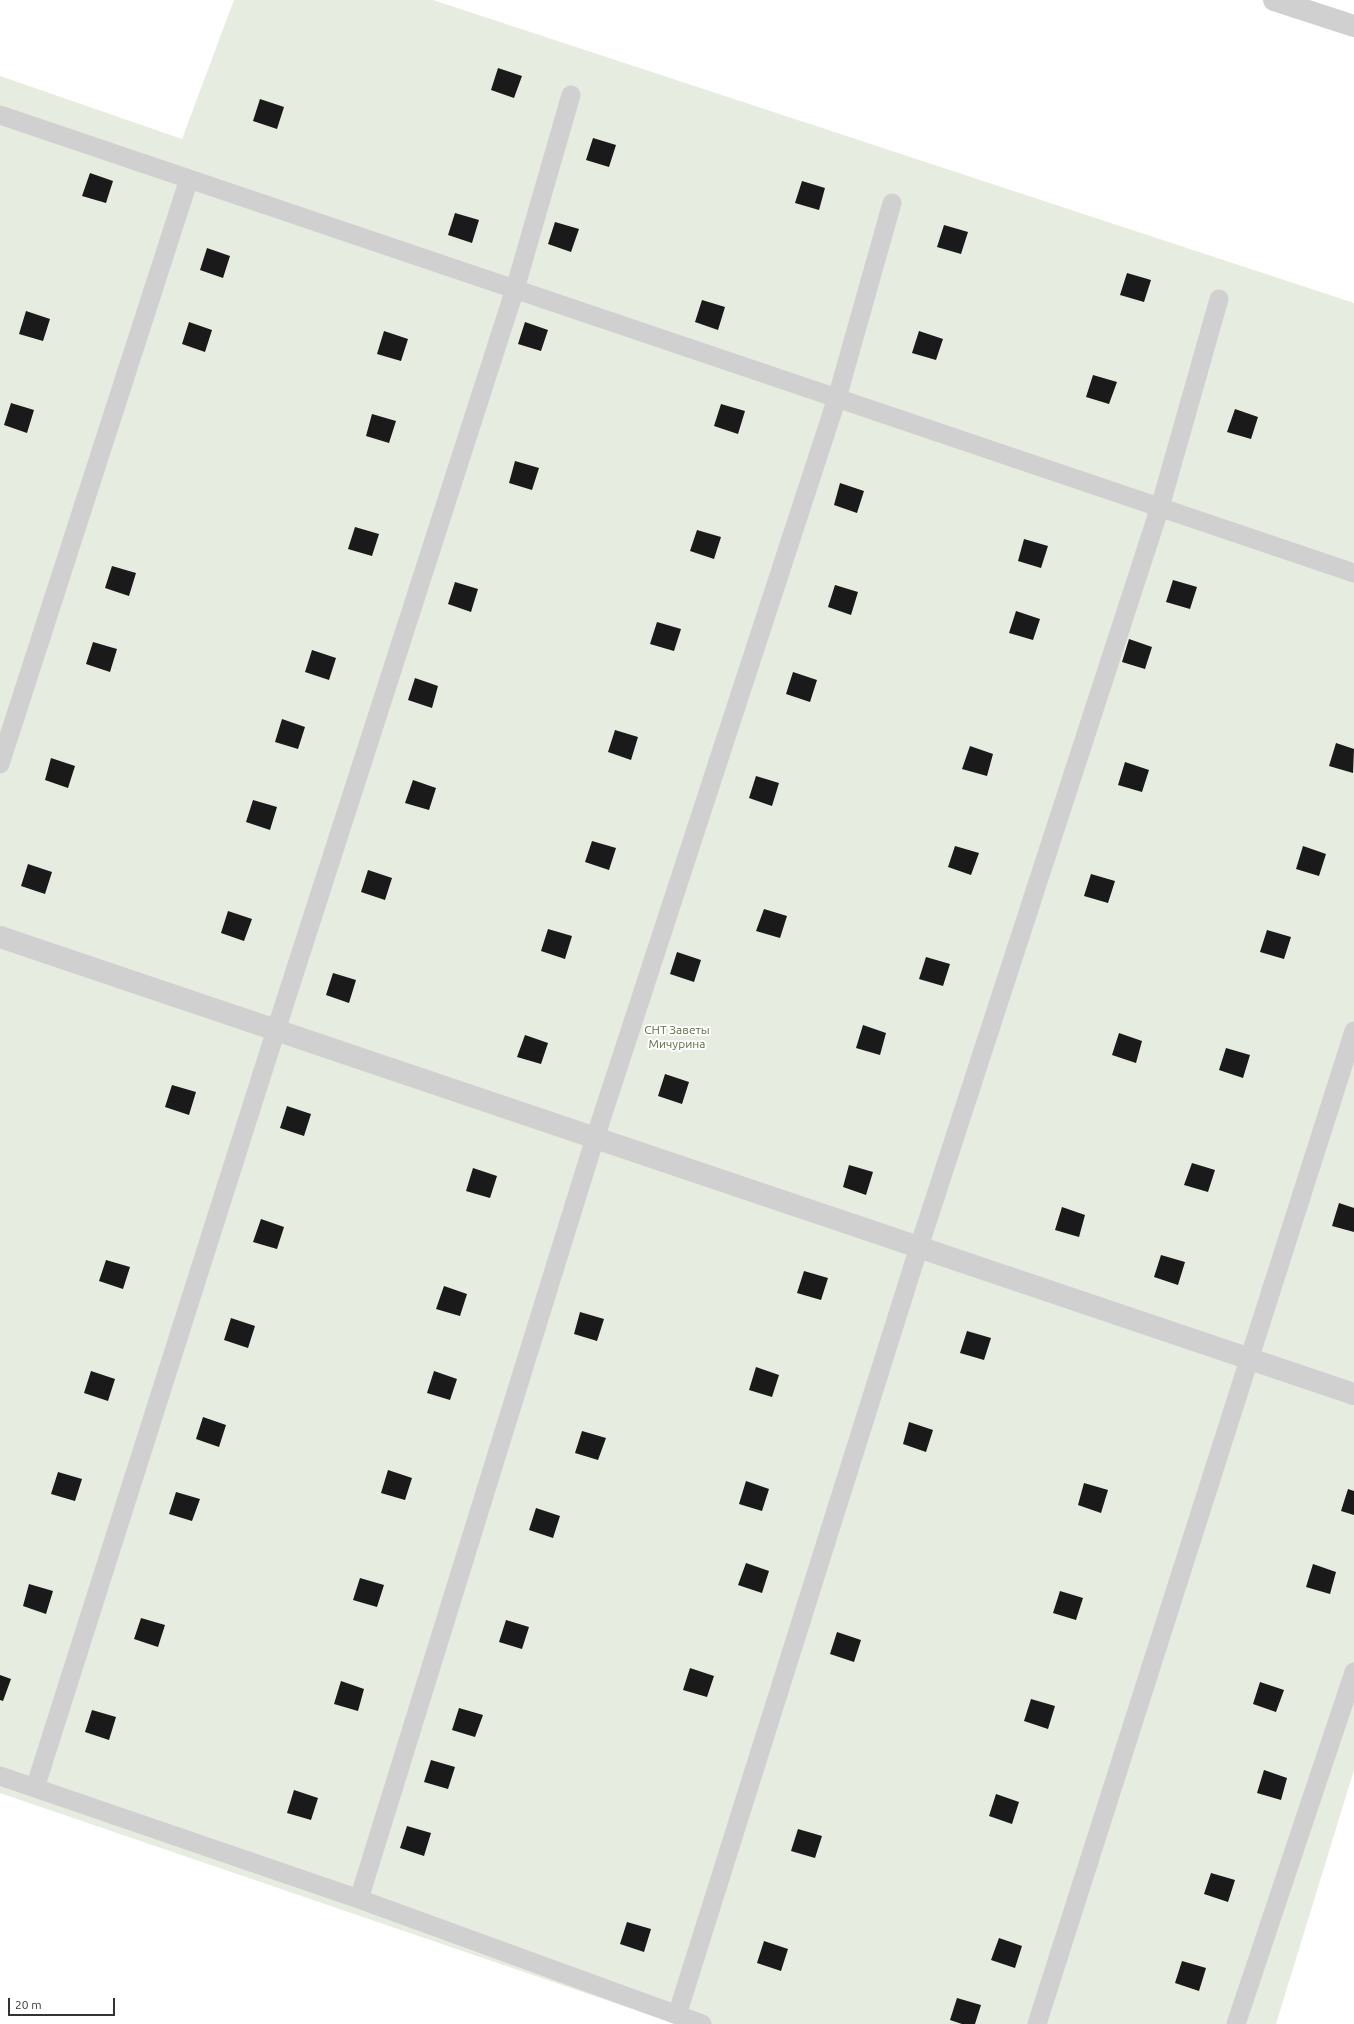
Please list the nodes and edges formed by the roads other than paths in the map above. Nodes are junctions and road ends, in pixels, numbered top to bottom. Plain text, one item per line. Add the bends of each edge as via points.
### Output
1 (1274, 0) edge
2 (1354, 26) edge
3 (571, 95) dead end
4 (0, 115) edge
5 (189, 179) junction
6 (892, 203) dead end
7 (516, 289) junction
8 (1219, 299) dead end
9 (837, 398) junction
10 (1160, 508) junction
11 (1354, 573) edge
12 (0, 764) edge
13 (0, 936) edge
14 (276, 1030) junction
15 (1354, 1031) edge
16 (595, 1138) junction
17 (919, 1247) junction
18 (1249, 1359) junction
19 (1354, 1394) edge
20 (1354, 1672) edge
21 (0, 1776) edge
22 (35, 1788) junction
23 (359, 1899) junction
24 (677, 2015) junction
25 (702, 2024) edge
26 (1037, 2024) edge
27 (1236, 2024) edge

1 - 2 street
3 - 7 lane
4 - 5 lane
5 - 7 lane
5 - 12 lane
6 - 9 lane
7 - 9 lane
7 - 14 lane
8 - 10 lane
9 - 10 lane
9 - 16 lane
10 - 11 lane
10 - 17 lane
13 - 14 street
14 - 16 street
14 - 22 lane
15 - 18 lane
16 - 17 street
16 - 23 lane
17 - 18 street
17 - 24 lane
18 - 19 street
18 - 26 lane
20 - 27 lane
21 - 22 lane
22 - 23 lane
23 - 24 lane
24 - 25 lane

